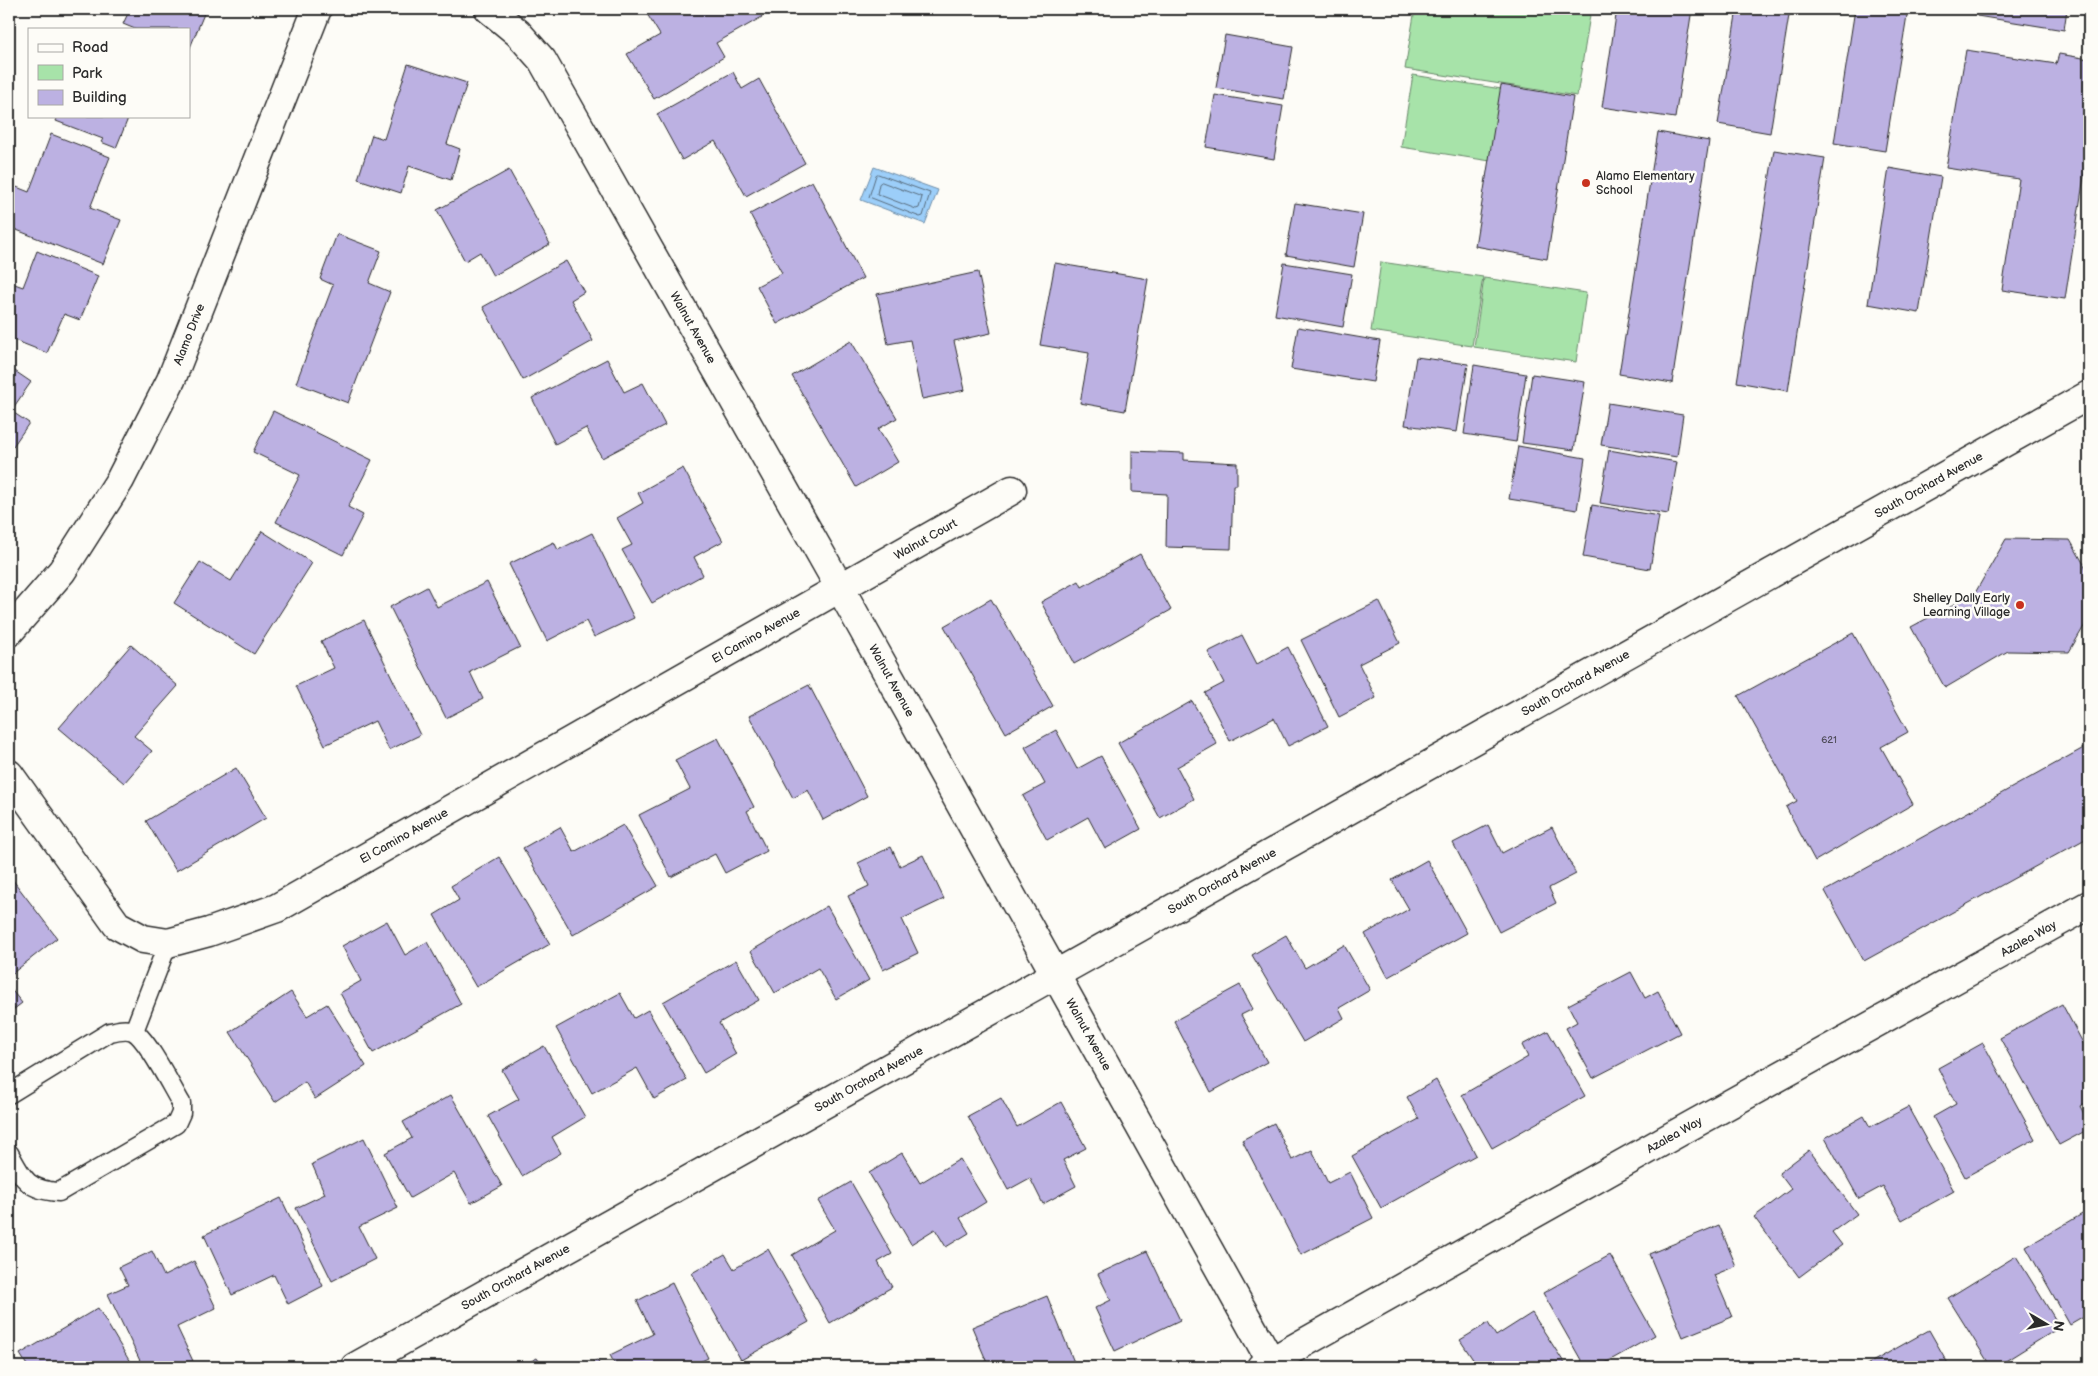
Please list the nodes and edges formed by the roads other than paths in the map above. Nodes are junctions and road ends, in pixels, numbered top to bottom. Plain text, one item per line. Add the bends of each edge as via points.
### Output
1 (317, 9) edge
2 (489, 9) edge
3 (2089, 396) edge
4 (1012, 490) dead end
5 (840, 588) junction
6 (9, 632) edge
7 (9, 774) edge
8 (2089, 905) edge
9 (168, 943) junction
10 (1055, 975) junction
11 (134, 1031) junction
12 (9, 1094) edge
13 (9, 1153) edge
14 (1269, 1365) edge
15 (354, 1367) edge

1 - 6 street, Alamo Drive via 167,388 120,480 68,563
2 - 5 street, Walnut Avenue via 518,32 542,60
3 - 10 street, South Orchard Avenue
4 - 5 street, Walnut Court
5 - 9 street, El Camino Avenue via 277,908
5 - 10 street, Walnut Avenue
7 - 9 street, El Camino Avenue via 117,925 143,939
8 - 14 street, Azalea Way
9 - 11 lane
10 - 14 street, Walnut Avenue
10 - 15 street, South Orchard Avenue
11 - 12 lane via 110,1032
11 - 13 lane via 145,1042 181,1103 176,1124 59,1192 46,1191 23,1179

